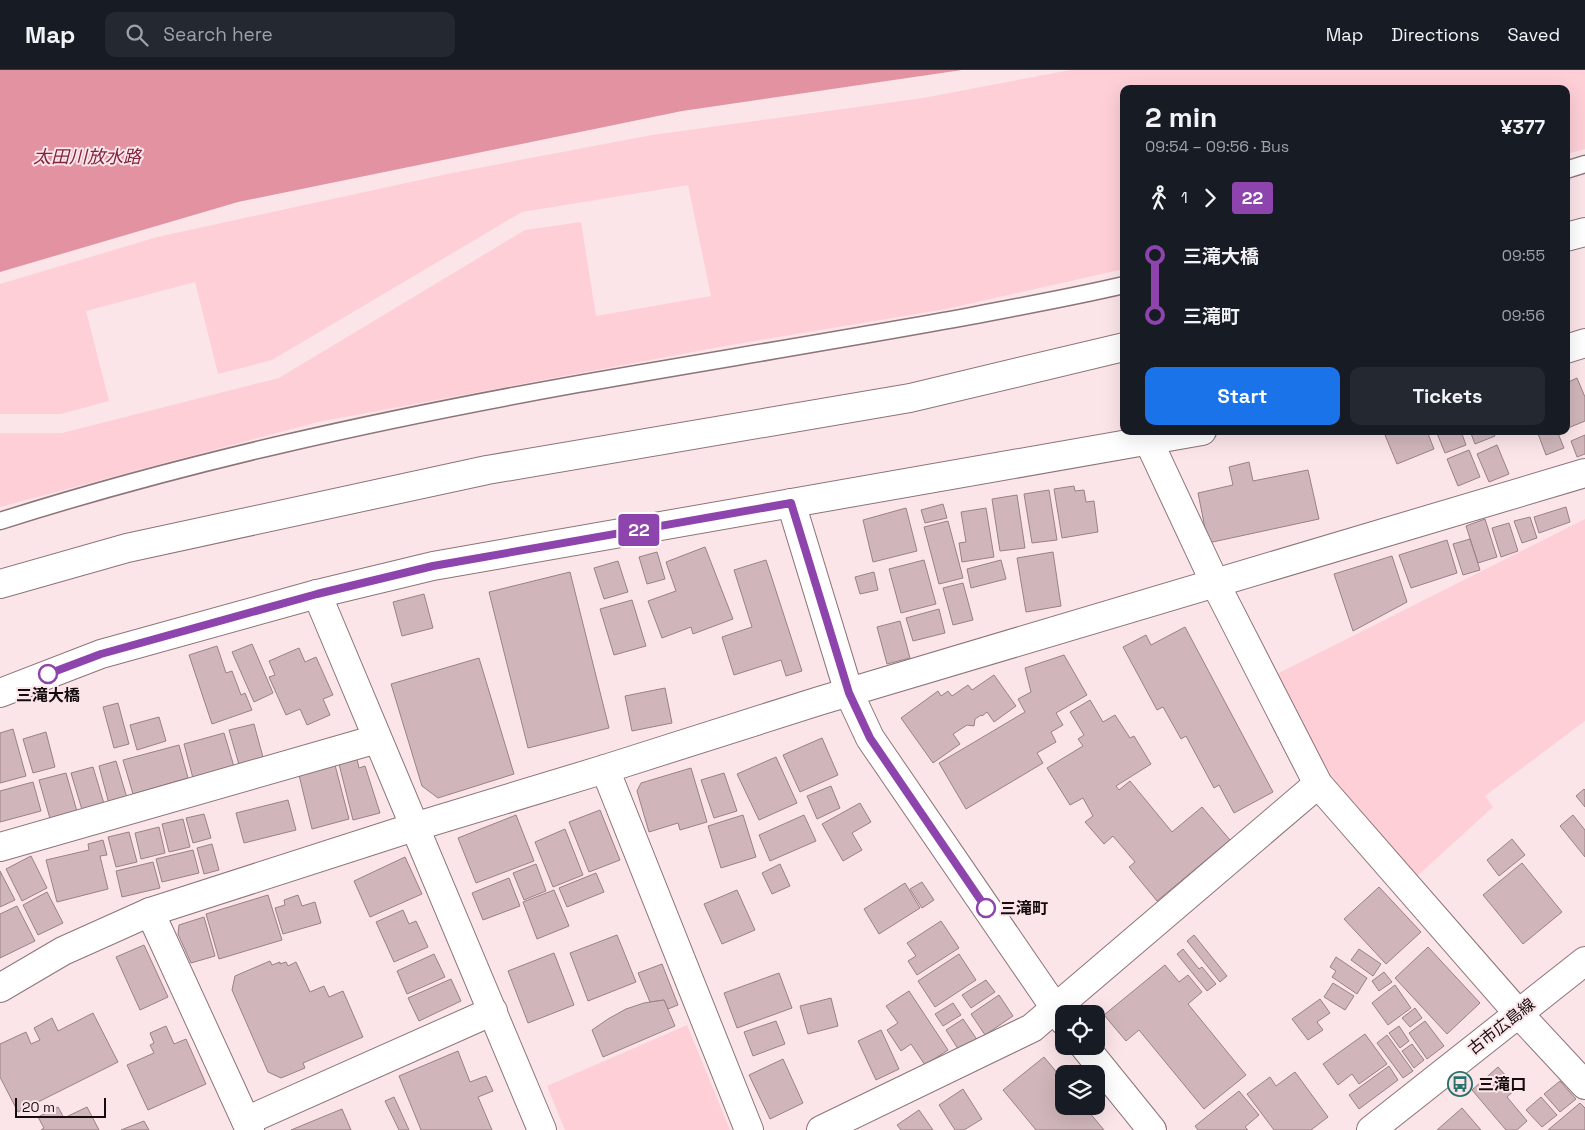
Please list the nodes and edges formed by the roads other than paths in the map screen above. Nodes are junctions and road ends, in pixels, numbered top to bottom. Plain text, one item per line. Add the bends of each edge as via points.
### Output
1 (1585, 164) edge
2 (1570, 169) edge
3 (1585, 232) edge
4 (1570, 236) edge
5 (1120, 286) edge
6 (1585, 343) edge
7 (1120, 348) edge
8 (1570, 348) edge
9 (1183, 435) edge
10 (1149, 442) junction
11 (1585, 473) edge
12 (791, 503) junction
13 (0, 521) edge
14 (1215, 583) junction
15 (0, 584) edge
16 (317, 594) junction
17 (0, 693) edge
18 (849, 693) junction
19 (377, 739) junction
20 (605, 769) junction
21 (1318, 784) junction
22 (414, 827) junction
23 (0, 847) edge
24 (150, 912) junction
25 (1585, 960) edge
26 (0, 988) edge
27 (1070, 1005) edge
28 (1055, 1009) edge
29 (493, 1011) junction
30 (1518, 1013) junction
31 (1055, 1017) edge
32 (1091, 1055) edge
33 (1585, 1085) edge
34 (248, 1125) edge
35 (542, 1130) edge
36 (750, 1130) edge
37 (821, 1130) edge
38 (1152, 1130) edge
39 (1371, 1130) edge

1 - 2 lane
3 - 4 street
5 - 13 lane via 363,426 197,464
6 - 8 street
7 - 15 street via 910,398 487,470 127,548
9 - 10 street
10 - 12 street
10 - 14 street
11 - 14 street
12 - 16 street via 433,566
12 - 18 street
14 - 18 street
14 - 21 street
16 - 17 street via 101,654
16 - 19 street
18 - 20 street
18 - 28 street via 870,738
19 - 22 street
19 - 23 street
20 - 22 street
20 - 36 street
21 - 27 street
21 - 30 street
22 - 24 street
22 - 29 street
24 - 26 street via 63,951
24 - 34 street
25 - 30 street, 古市広島線
29 - 34 street
29 - 35 street
30 - 33 street
30 - 39 street, 古市広島線
31 - 37 street
32 - 38 street

